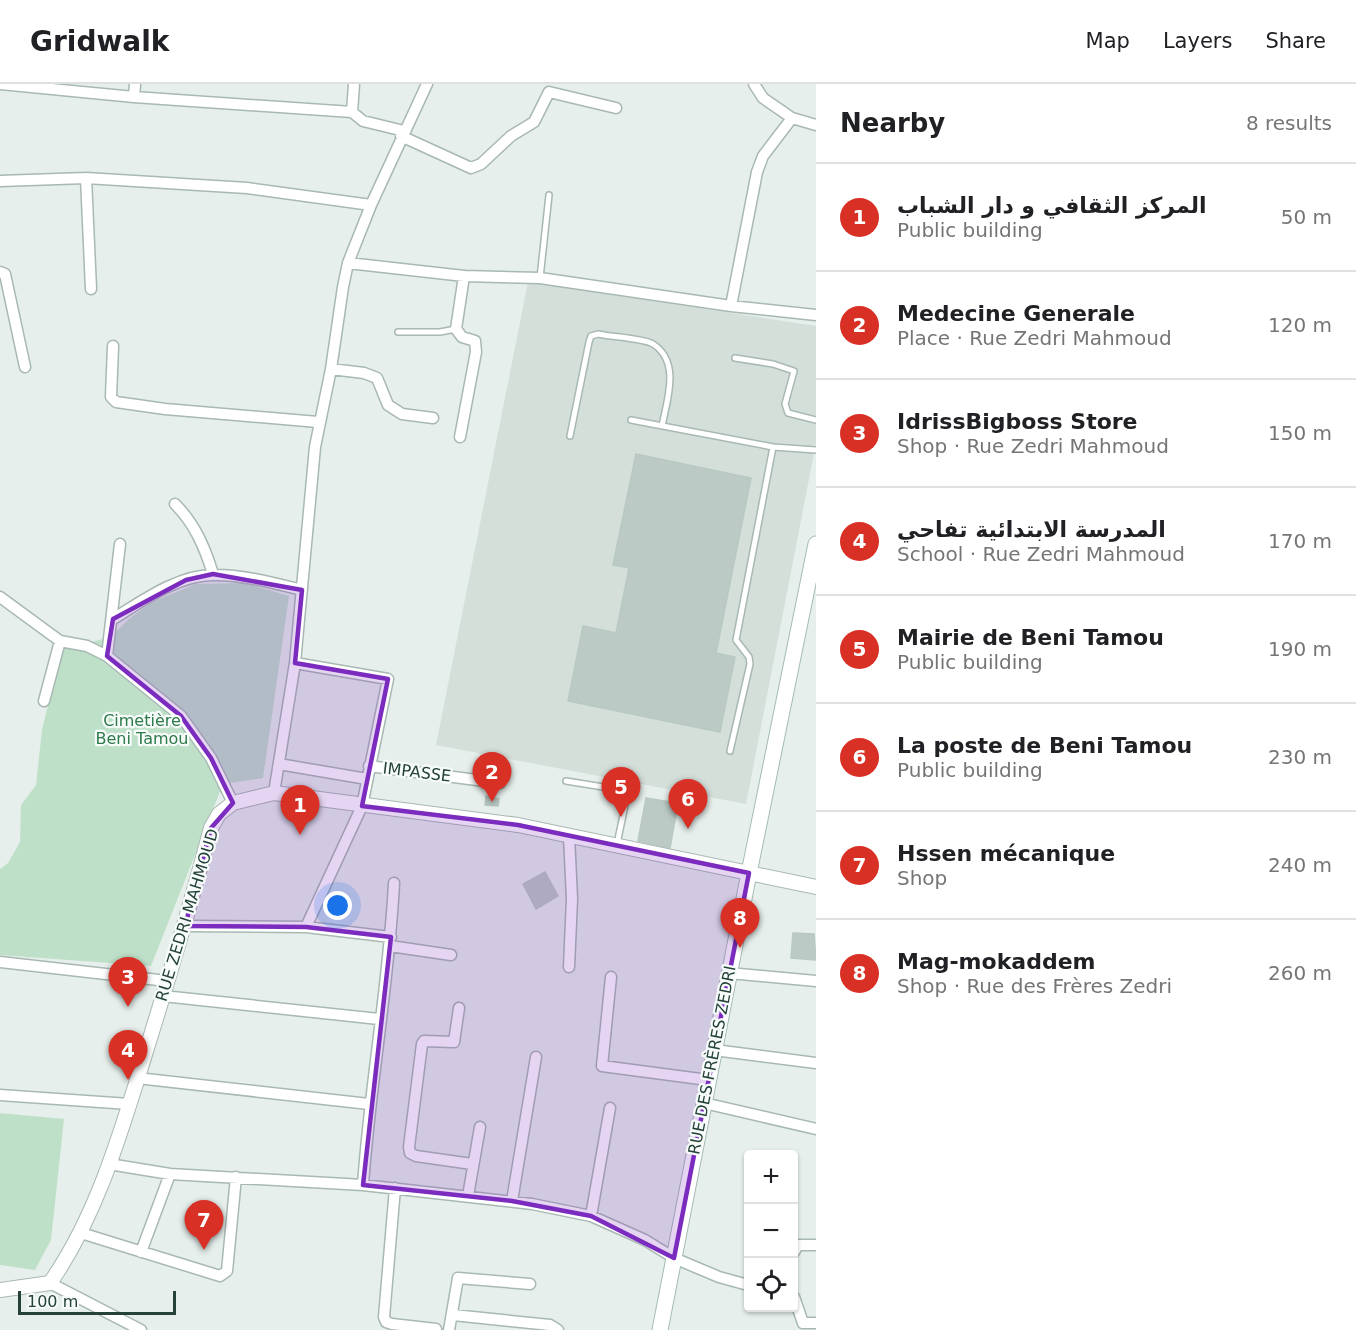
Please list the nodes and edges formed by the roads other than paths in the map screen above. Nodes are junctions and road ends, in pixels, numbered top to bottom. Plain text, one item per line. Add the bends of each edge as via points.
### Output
1 (0, 84) edge
2 (135, 84) edge
3 (354, 84) edge
4 (427, 84) edge
5 (754, 84) edge
6 (134, 97) junction
7 (616, 108) dead end
8 (352, 112) junction
9 (792, 118) junction
10 (816, 125) edge
11 (402, 133) junction
12 (86, 178) junction
13 (0, 181) edge
14 (549, 195) dead end
15 (371, 205) junction
16 (348, 263) junction
17 (0, 272) edge
18 (464, 276) junction
19 (540, 278) junction
20 (91, 289) dead end
21 (731, 306) junction
22 (816, 315) edge
23 (456, 329) junction
24 (398, 332) dead end
25 (113, 346) dead end
26 (735, 358) dead end
27 (25, 367) dead end
28 (331, 369) junction
29 (433, 418) dead end
30 (632, 420) dead end
31 (816, 420) edge
32 (318, 422) junction
33 (662, 426) junction
34 (570, 436) dead end
35 (460, 437) dead end
36 (773, 447) junction
37 (816, 450) edge
38 (175, 504) dead end
39 (120, 544) dead end
40 (816, 544) edge
41 (213, 574) junction
42 (302, 590) junction
43 (0, 597) edge
44 (113, 619) junction
45 (60, 640) junction
46 (107, 656) junction
47 (295, 663) junction
48 (44, 700) dead end
49 (730, 752) dead end
50 (279, 764) junction
51 (369, 766) junction
52 (367, 779) junction
53 (566, 781) dead end
54 (500, 783) dead end
55 (274, 793) junction
56 (233, 803) junction
57 (362, 806) junction
58 (569, 836) junction
59 (616, 845) junction
60 (748, 873) junction
61 (394, 883) dead end
62 (816, 887) edge
63 (185, 926) junction
64 (306, 927) junction
65 (391, 941) junction
66 (451, 955) dead end
67 (0, 962) edge
68 (569, 967) dead end
69 (729, 973) junction
70 (610, 977) dead end
71 (167, 981) junction
72 (816, 981) edge
73 (163, 996) junction
74 (459, 1008) dead end
75 (379, 1019) junction
76 (714, 1050) junction
77 (536, 1057) dead end
78 (816, 1063) edge
79 (137, 1078) junction
80 (708, 1080) junction
81 (0, 1095) edge
82 (704, 1103) junction
83 (129, 1104) junction
84 (369, 1104) junction
85 (610, 1108) dead end
86 (480, 1127) dead end
87 (816, 1130) edge
88 (109, 1164) junction
89 (472, 1164) junction
90 (170, 1174) junction
91 (236, 1177) junction
92 (363, 1185) junction
93 (395, 1188) junction
94 (468, 1196) junction
95 (512, 1201) junction
96 (591, 1216) junction
97 (81, 1233) junction
98 (798, 1245) edge
99 (816, 1245) edge
100 (141, 1252) junction
101 (674, 1258) junction
102 (50, 1283) junction
103 (530, 1284) dead end
104 (744, 1284) edge
105 (0, 1290) edge
106 (798, 1309) edge
107 (453, 1315) junction
108 (816, 1323) edge
109 (436, 1329) edge
110 (141, 1330) edge
111 (450, 1330) edge
112 (558, 1330) edge
113 (660, 1330) edge

1 - 6 street
2 - 6 street
3 - 8 street
4 - 11 street
5 - 9 street via 763,98
6 - 8 street
7 - 11 street via 549,92 534,122 471,168
8 - 11 street via 363,121
9 - 10 street
9 - 21 street via 763,156 757,172
11 - 15 street
12 - 13 street
12 - 15 street via 247,188
12 - 20 street
14 - 19 lane
15 - 16 street
16 - 18 street
16 - 28 street
17 - 27 street via 5,274
18 - 19 street
18 - 23 street
19 - 21 street
21 - 22 street
23 - 24 lane via 440,333
23 - 35 street via 462,337 475,341 476,352
25 - 32 street via 111,397 116,402
26 - 31 lane via 794,371 785,404 788,413
28 - 29 street via 376,378 388,405 402,414
28 - 32 street
30 - 33 lane
32 - 42 street
33 - 34 lane via 670,374 664,356 652,344 598,334 591,336 589,342
33 - 36 lane
36 - 37 lane
36 - 49 lane via 736,639 750,664
38 - 41 street via 198,535
39 - 44 street
40 - 60 main road, RUE DES FRÈRES ZEDRI
41 - 42 street via 258,579
41 - 44 street via 186,580 148,597
42 - 47 street
43 - 45 street
44 - 46 street
45 - 46 street via 87,646
45 - 48 street
46 - 56 street via 181,716 211,758
47 - 50 street
47 - 51 street via 388,679
50 - 52 street
50 - 55 street
51 - 52 street
51 - 54 street, IMPASSE
52 - 57 street
53 - 59 lane via 628,791
55 - 56 street
55 - 57 street
56 - 63 street, RUE ZEDRI MAHMOUD via 219,814 211,828
57 - 58 street via 518,825
57 - 64 street
58 - 59 street
58 - 68 street
59 - 60 street
60 - 62 street
60 - 69 main road, RUE DES FRÈRES ZEDRI
61 - 65 street
63 - 64 street
63 - 71 street, RUE ZEDRI MAHMOUD
64 - 65 street
65 - 66 street
65 - 75 street
67 - 71 street
69 - 72 street
69 - 76 main road, RUE DES FRÈRES ZEDRI
70 - 80 street via 602,1066
71 - 73 street, RUE ZEDRI MAHMOUD
73 - 75 street
73 - 79 street, RUE ZEDRI MAHMOUD
74 - 89 street via 454,1042 422,1044 409,1147 416,1156
75 - 84 street
76 - 78 street
76 - 80 main road, RUE DES FRÈRES ZEDRI
77 - 95 street
79 - 83 street, RUE ZEDRI MAHMOUD
79 - 84 street
80 - 82 main road, RUE DES FRÈRES ZEDRI
81 - 83 street
82 - 87 street
82 - 101 main road, RUE DES FRÈRES ZEDRI
83 - 88 street, RUE ZEDRI MAHMOUD
84 - 92 street
85 - 96 street
86 - 89 street
88 - 90 street
88 - 97 street, RUE ZEDRI MAHMOUD
89 - 94 street
90 - 91 street
90 - 100 street
91 - 92 street
91 - 100 street via 227,1271 220,1276
92 - 93 street
93 - 94 street
93 - 109 street via 384,1317 392,1324
94 - 95 street
95 - 96 street
96 - 101 street
97 - 100 street
97 - 102 street, RUE ZEDRI MAHMOUD
98 - 99 street
101 - 104 street
101 - 113 main road, RUE DES FRÈRES ZEDRI
102 - 105 street
102 - 110 street
103 - 107 street via 458,1278
106 - 108 street via 803,1323
107 - 111 street
107 - 112 street via 550,1325

